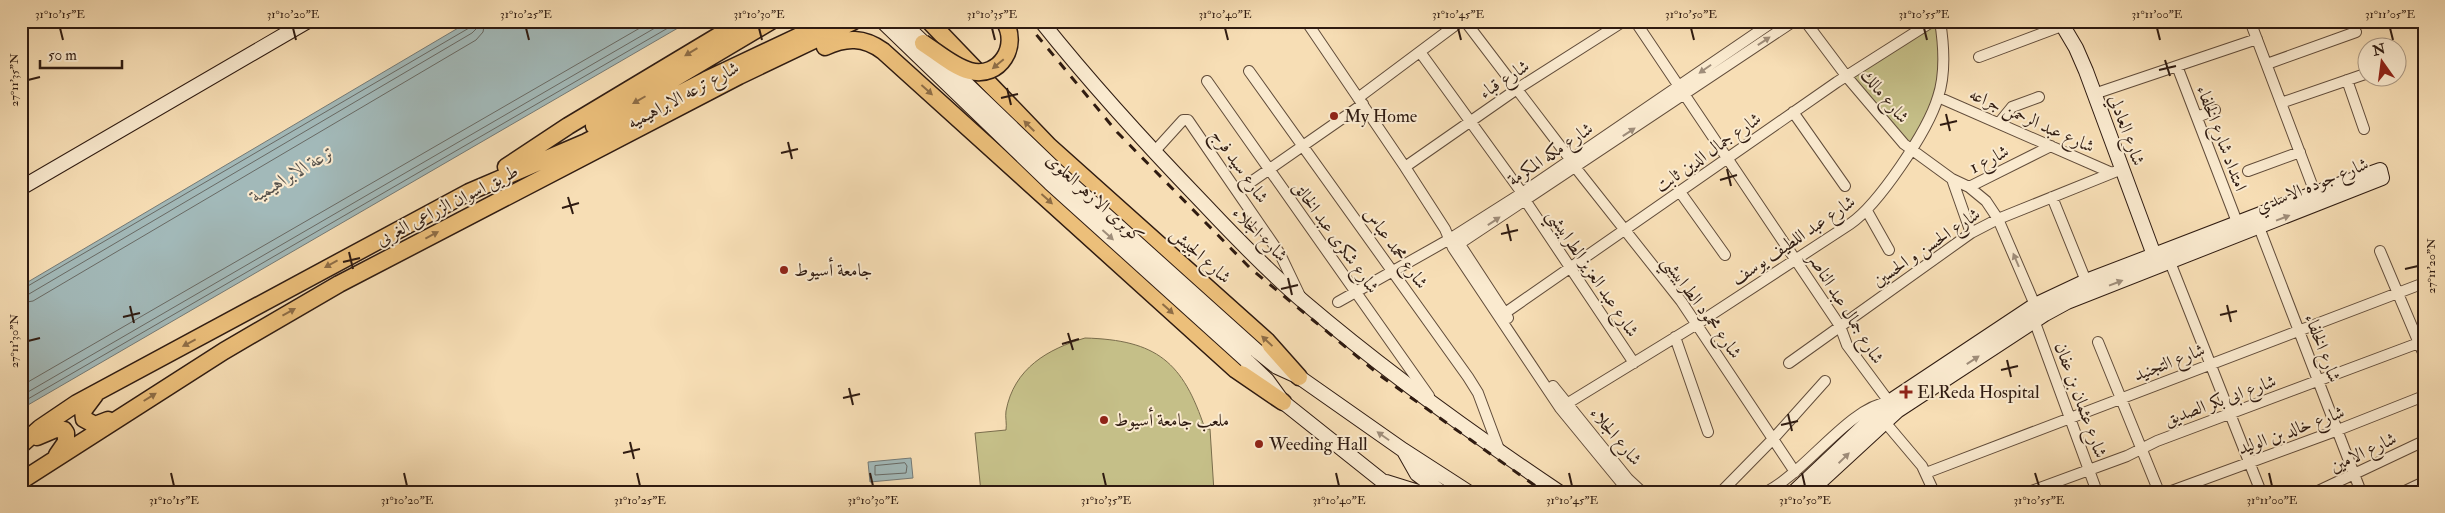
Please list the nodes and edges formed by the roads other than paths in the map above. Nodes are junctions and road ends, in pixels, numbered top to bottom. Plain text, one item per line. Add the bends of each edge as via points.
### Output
1 (308, 21) edge
2 (771, 21) edge
3 (831, 21) edge
4 (854, 21) edge
5 (882, 21) edge
6 (901, 21) edge
7 (1004, 21) edge
8 (1041, 21) edge
9 (1306, 21) edge
10 (1461, 21) edge
11 (1465, 21) edge
12 (1624, 21) edge
13 (1635, 21) edge
14 (1774, 21) edge
15 (1794, 21) edge
16 (1805, 21) edge
17 (1933, 21) edge
18 (1940, 21) edge
19 (2250, 21) edge
20 (2066, 23) edge
21 (738, 24) edge
22 (932, 25) edge
23 (2356, 32) dead end
24 (2257, 39) junction
25 (923, 43) junction
26 (1420, 52) junction
27 (1979, 57) dead end
28 (896, 63) junction
29 (2267, 64) junction
30 (2177, 66) junction
31 (1249, 71) dead end
32 (2358, 76) edge
33 (1847, 77) junction
34 (2347, 80) junction
35 (1207, 81) dead end
36 (1517, 89) junction
37 (1682, 91) junction
38 (2094, 94) junction
39 (1938, 96) junction
40 (2039, 97) dead end
41 (1360, 101) junction
42 (2281, 103) junction
43 (2215, 110) dead end
44 (1793, 112) junction
45 (2196, 117) junction
46 (1470, 121) junction
47 (1999, 123) junction
48 (2364, 129) dead end
49 (1302, 146) junction
50 (2051, 146) junction
51 (1910, 150) junction
52 (1154, 152) junction
53 (2300, 152) junction
54 (1727, 159) junction
55 (1572, 163) junction
56 (1405, 167) junction
57 (1268, 170) junction
58 (515, 171) junction
59 (2117, 171) junction
60 (2248, 171) dead end
61 (1952, 179) junction
62 (1845, 186) dead end
63 (1970, 187) junction
64 (21, 188) edge
65 (522, 190) junction
66 (1238, 191) junction
67 (469, 192) junction
68 (1680, 192) junction
69 (1524, 196) junction
70 (2052, 198) junction
71 (2317, 198) joint
72 (1867, 210) junction
73 (1998, 218) junction
74 (2237, 222) junction
75 (2257, 222) junction
76 (1625, 231) junction
77 (1971, 233) junction
78 (1454, 242) junction
79 (1889, 250) dead end
80 (2380, 251) dead end
81 (1725, 255) dead end
82 (2154, 255) junction
83 (1796, 259) junction
84 (2170, 262) junction
85 (1571, 269) junction
86 (1393, 271) junction
87 (2086, 281) junction
88 (2424, 283) edge
89 (1356, 292) junction
90 (2398, 293) junction
91 (1303, 301) junction
92 (1338, 302) dead end
93 (2035, 305) junction
94 (1504, 313) junction
95 (2034, 320) junction
96 (1697, 324) junction
97 (1840, 326) junction
98 (2299, 330) junction
99 (1675, 337) junction
100 (2098, 342) dead end
101 (2421, 342) edge
102 (1252, 355) junction
103 (2424, 355) edge
104 (1634, 363) junction
105 (1789, 363) dead end
106 (2210, 364) junction
107 (1299, 377) junction
108 (1825, 381) dead end
109 (2318, 381) junction
110 (96, 393) junction
111 (2424, 396) edge
112 (2121, 398) junction
113 (1282, 402) junction
114 (1563, 406) junction
115 (1893, 407) junction
116 (1441, 410) junction
117 (2229, 413) junction
118 (118, 417) junction
119 (2070, 417) junction
120 (1884, 421) junction
121 (2338, 430) junction
122 (1708, 432) dead end
123 (1773, 439) junction
124 (2423, 443) edge
125 (22, 444) edge
126 (2142, 449) junction
127 (1403, 450) junction
128 (1501, 453) junction
129 (53, 461) junction
130 (2249, 463) junction
131 (2089, 470) junction
132 (1795, 472) junction
133 (1926, 472) junction
134 (2354, 474) junction
135 (21, 481) edge
136 (1383, 482) junction
137 (2424, 482) edge
138 (1931, 490) edge
139 (1396, 492) edge
140 (1418, 492) edge
141 (1441, 492) edge
142 (1468, 492) edge
143 (1559, 492) edge
144 (1629, 492) edge
145 (1642, 492) edge
146 (1722, 492) edge
147 (1766, 492) edge
148 (1794, 492) edge
149 (1809, 492) edge
150 (2028, 492) edge
151 (2097, 492) edge
152 (2160, 492) edge
153 (2169, 492) edge
154 (2261, 492) edge
155 (2316, 492) edge
156 (2362, 492) edge
157 (2403, 492) edge

1 - 64 main road
2 -> 58 main road, شارع ترعه الابراهيميه
3 - 58 main road, طريق اسوان الزراعى الغربى via 586,142
4 - 65 main road, طريق اسوان الزراعى الغربى via 739,76
5 -> 102 main road, كوبرى الازهر العلوى, bridge via 1050,183
6 - 25 main road, كوبرى الازهر العلوى, bridge
7 -> 25 main road, bridge via 1010,38 1008,53 998,65 984,72 969,71
8 - 52 main road, شارع الجلاء
9 - 41 street, شارع الجلاء
10 - 26 street
11 - 36 street, شارع محمود الطرابيشي
12 - 36 street, شارع قباء
13 - 37 street, شارع جمال عبد الناصر
14 -> 37 street, شارع مكه المكرمة
37 -> 15 street, شارع مكه المكرمة
16 - 33 street, شارع مالك
17 - 33 street, شارع جمال الدين ثابت
18 - 39 street, شارع عبد اللطيف يوسف via 1943,70
19 - 24 street
20 - 27 street
20 - 38 main road, شارع العادلي
21 -> 67 main road via 568,126
22 - 28 main road via 938,45 932,62 923,66
107 -> 22 main road, شارع الجيش via 1267,341 1049,146
23 - 29 street
24 - 29 street
24 - 30 street
25 - 102 main road, كوبرى الازهر العلوى, bridge
26 - 41 street
26 - 46 street, شارع عبد العزيز الطرابيشي
28 - 65 main road, شارع ترعه الابراهيميه via 876,46 861,40 829,44 610,155
28 -> 113 main road via 1236,370
29 - 42 street
30 - 38 street
30 - 45 street, امتداد شارع الخلفاء
31 - 49 street, شارع محمد عباس
32 - 34 street
33 - 44 street, شارع جمال الدين ثابت
33 - 51 street, شارع مالك
34 - 42 street
34 - 48 street
35 - 57 street, شارع شكرى عبد الخالق
36 - 46 street, شارع قباء
36 - 55 street, شارع محمود الطرابيشي
37 - 54 street, شارع جمال عبد الناصر
37 - 55 street, شارع مكه المكرمة
38 - 59 main road, شارع العادلي
39 - 47 street, شارع عبد الرحمن جراعه
39 - 51 street, شارع عبد اللطيف يوسف via 1930,117
40 - 47 street via 2012,107
41 - 49 street
41 - 56 street, شارع الجلاء
42 - 53 street
43 - 45 street
44 - 54 street, شارع جمال الدين ثابت
44 - 62 street
45 - 74 street, امتداد شارع الخلفاء
46 - 56 street, شارع قباء
46 - 69 street, شارع عبد العزيز الطرابيشي
47 - 50 street, شارع عبد الرحمن جراعه
49 - 57 street
49 - 86 street, شارع محمد عباس
50 - 59 street, شارع عبد الرحمن جراعه
50 - 63 street, شارع 1
51 - 61 street, شارع مالك
51 - 72 street, شارع عبد اللطيف يوسف
52 - 66 street, شارع سيد فرج via 1187,119
52 - 91 main road, شارع الجلاء
53 - 60 street
53 - 71 street
54 - 68 street, شارع جمال الدين ثابت
54 - 83 street, شارع جمال عبد الناصر
55 - 69 street, شارع مكه المكرمة
55 - 76 street, شارع محمود الطرابيشي
56 - 78 street, شارع الجلاء
57 - 66 street
57 - 89 street, شارع شكرى عبد الخالق
58 - 67 main road, طريق اسوان الزراعى الغربى
59 - 70 street, شارع الحسن و الحسين
59 - 82 main road, شارع العادلي
61 - 63 street, شارع مالك
61 - 77 street
63 - 73 street, شارع مالك
118 -> 65 main road, طريق اسوان الزراعى الغربى via 288,312
66 - 91 street, شارع سيد فرج via 1283,259
67 -> 110 main road, طريق اسوان الزراعى الغربى
68 - 76 street, شارع جمال الدين ثابت
68 - 81 street
69 - 78 street, شارع مكه المكرمة
69 - 85 street, شارع عبد العزيز الطرابيشي
70 - 73 street, شارع الحسن و الحسين
70 - 87 street
71 - 75 main road, شارع جوده الاسدي
72 - 79 street
72 - 83 street, شارع عبد اللطيف يوسف
73 - 77 street, شارع الحسن و الحسين
93 -> 73 street, شارع مالك
74 - 75 main road, شارع جوده الاسدي
74 - 82 main road, شارع جوده الاسدي
75 - 84 main road, شارع جوده الاسدي
75 - 98 street, شارع الخلفاء
76 - 85 street, شارع جمال الدين ثابت
76 - 96 street, شارع محمود الطرابيشي
77 - 97 street, شارع الحسن و الحسين
78 - 86 street, شارع مكه المكرمة
78 - 94 street, شارع الجلاء
78 - 114 street, شارع الجلاء
80 - 90 street
82 - 87 main road, شارع جوده الاسدي
83 - 96 street, شارع عبد اللطيف يوسف
83 - 97 street, شارع جمال عبد الناصر
95 -> 84 main road, شارع جوده الاسدي via 2067,302
84 - 106 street
85 - 94 street, شارع جمال الدين ثابت
85 - 104 street, شارع عبد العزيز الطرابيشي
86 - 89 street, شارع مكه المكرمة
86 - 128 street, شارع محمد عباس via 1473,385
87 - 93 main road, شارع جوده الاسدي
88 - 90 street, شارع التجنيد
89 - 92 street, شارع مكه المكرمة
89 - 116 street, شارع شكرى عبد الخالق via 1417,381
90 - 98 street, شارع التجنيد
90 - 101 street
91 - 116 main road, شارع الجلاء
93 - 115 main road, شارع جوده الاسدي
94 - 114 street, شارع الجلاء
115 -> 95 main road, شارع جوده الاسدي
95 - 119 street, شارع عثمان بن عفان
96 - 99 street, شارع عبد اللطيف يوسف
96 - 123 street, شارع محمود الطرابيشي
97 - 105 street, شارع الحسن و الحسين
97 - 115 street, شارع جمال عبد الناصر via 1848,345
98 - 106 street, شارع التجنيد
98 - 109 street, شارع الخلفاء
99 - 104 street, شارع عبد اللطيف يوسف
99 - 122 street
100 - 112 street
101 - 103 street
101 - 109 street, شارع ابى بكر الصديق
102 - 107 main road, كوبرى الازهر العلوى
102 - 113 main road, كوبرى الازهر العلوى
104 - 114 street, شارع عبد اللطيف يوسف
106 - 112 street, شارع التجنيد
106 - 117 street
127 -> 107 main road, شارع الجيش
108 - 123 street
109 - 117 street, شارع ابى بكر الصديق
109 - 121 street, شارع الخلفاء
110 - 118 main road via 83,411 84,420 95,425
110 - 125 main road, طريق اسوان الزراعى الغربى via 58,414
111 - 121 street, شارع خالد بن الوليد
112 - 119 street, شارع التجنيد
112 - 126 street
113 - 136 main road
114 - 144 street, شارع الجلاء
114 - 145 street, شارع الجلاء
115 - 120 main road, شارع جوده الاسدي
115 - 132 street, شارع جوده الاسدي via 1874,405 1860,413
115 - 148 main road, شارع جوده الاسدي
116 - 128 main road, شارع الجلاء
117 - 126 street, شارع ابى بكر الصديق
117 - 130 street
118 - 129 main road, طريق اسوان الزراعى الغربى
119 - 131 street, شارع عثمان بن عفان
119 - 133 street, شارع التجنيد
120 - 133 street
149 -> 120 main road, شارع جوده الاسدي
121 - 130 street, شارع خالد بن الوليد
121 - 134 street, شارع الخلفاء
123 - 132 street, شارع محمود الطرابيشي
123 - 146 street
124 - 134 street, شارع الامين
125 - 129 main road via 56,429 64,430 66,442
126 - 131 street, شارع ابى بكر الصديق
126 - 152 street
127 - 141 main road via 1417,474
127 - 142 main road, شارع الجيش
128 - 143 main road, شارع الجلاء
129 - 135 main road, طريق اسوان الزراعى الغربى
130 - 153 street, شارع خالد بن الوليد
130 - 154 street
131 - 150 street, شارع ابى بكر الصديق
131 - 151 street, شارع عثمان بن عفان
132 - 147 street, شارع جوده الاسدي
133 - 138 street
134 - 155 street, شارع الامين
134 - 156 street, شارع الخلفاء
136 - 139 main road
136 - 140 main road
137 - 157 street

